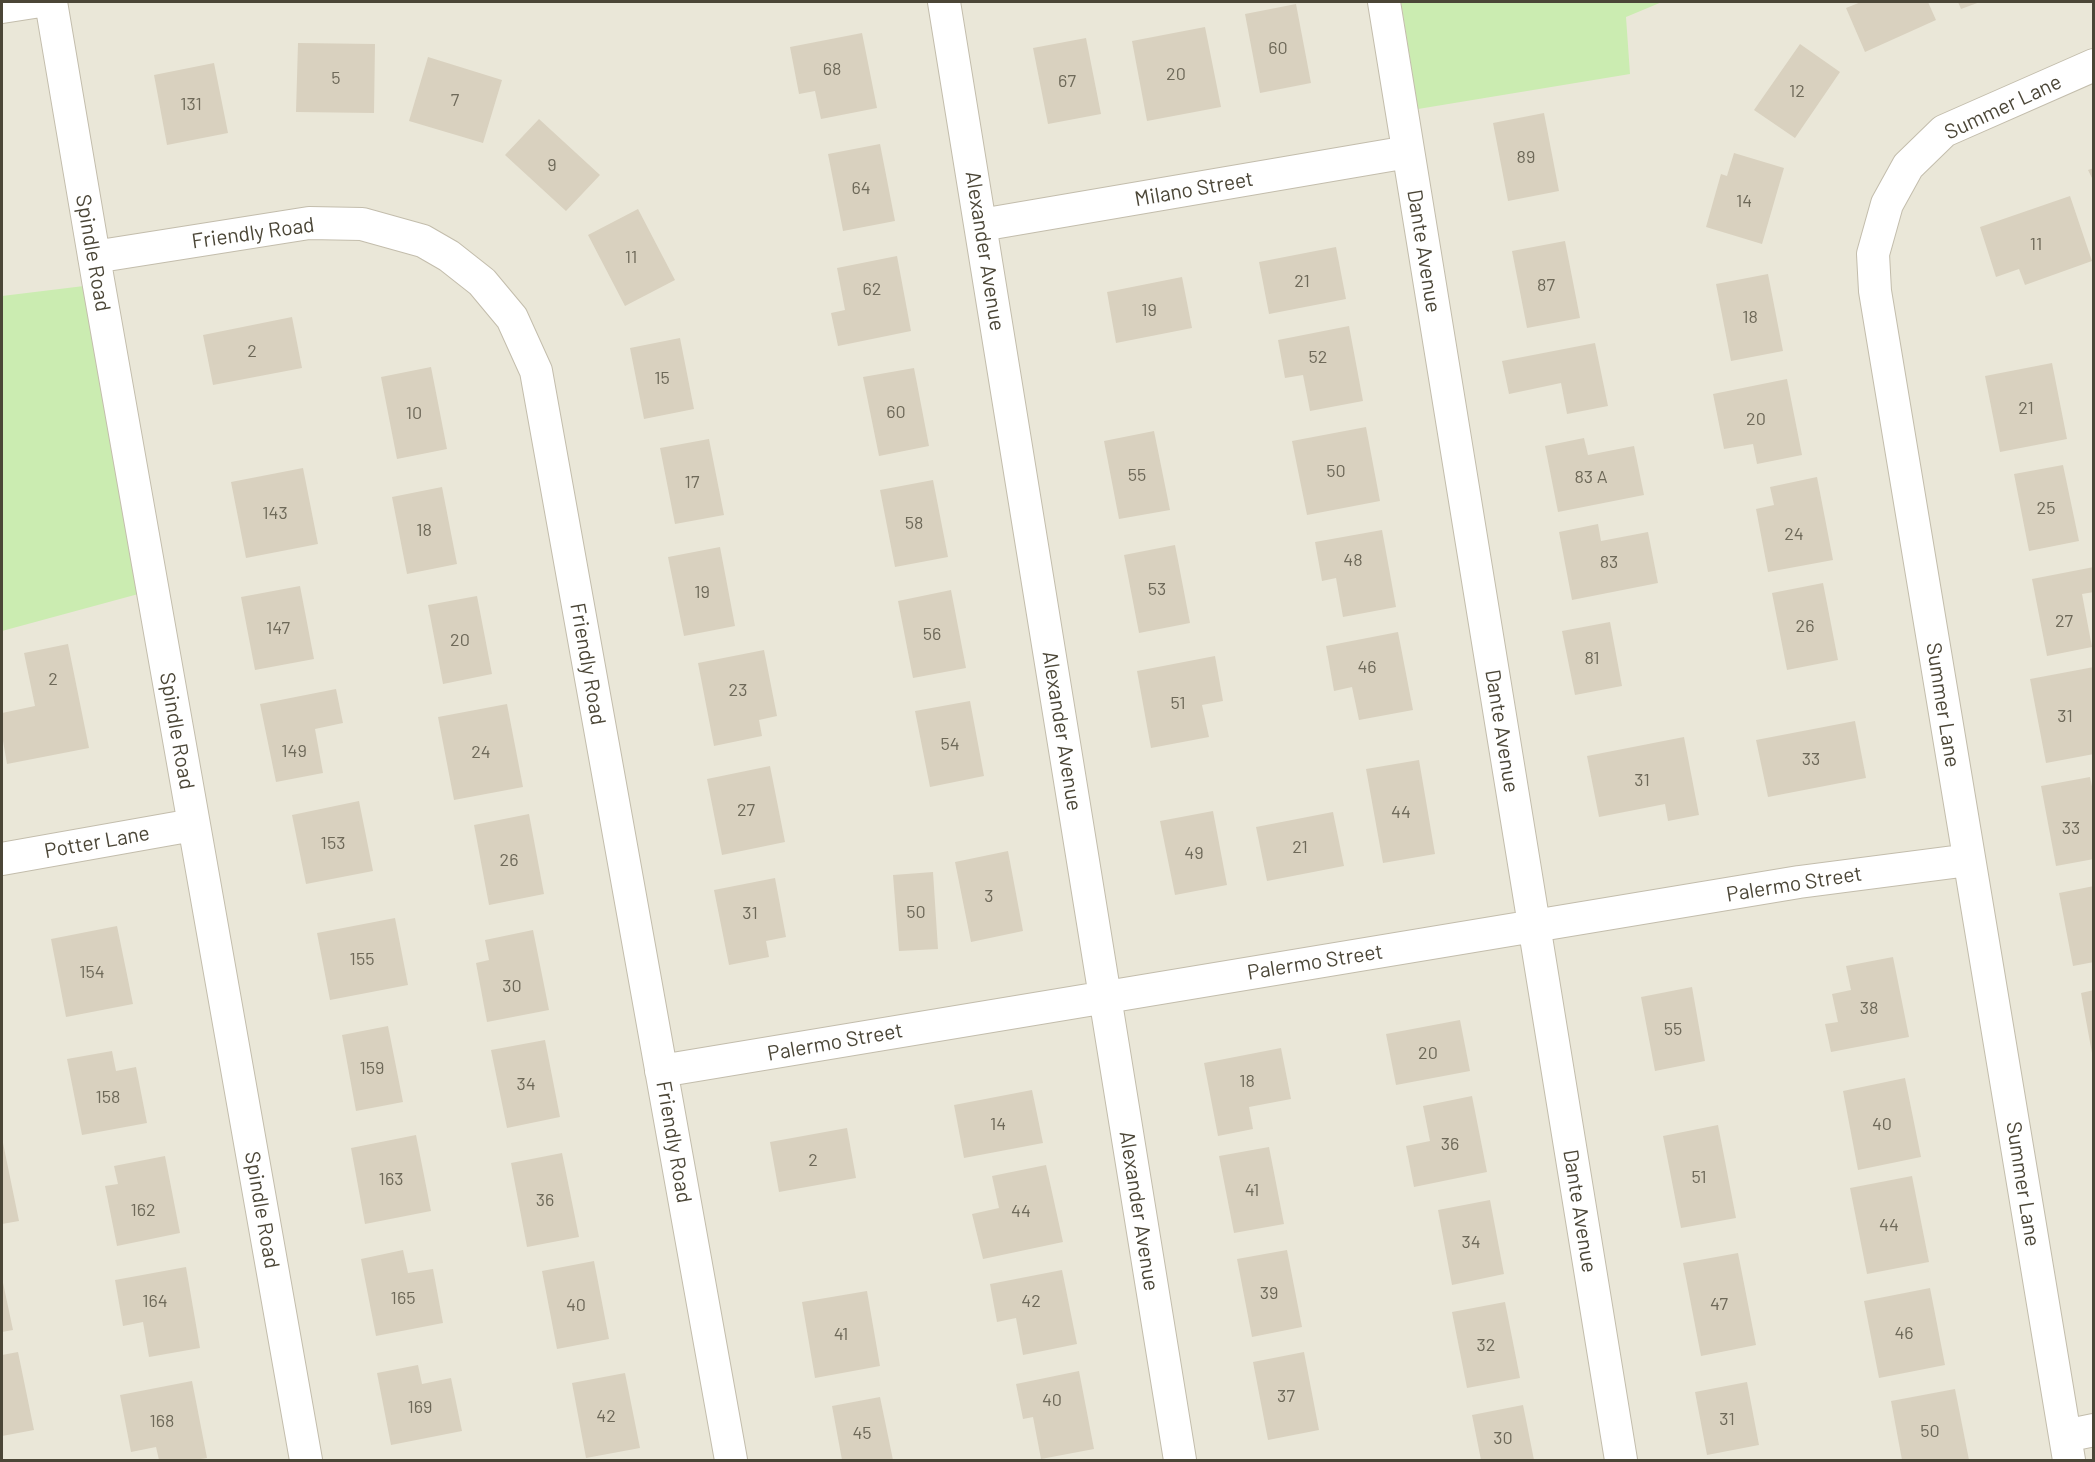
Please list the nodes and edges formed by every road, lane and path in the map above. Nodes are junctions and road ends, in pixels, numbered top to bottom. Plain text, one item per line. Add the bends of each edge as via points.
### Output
1 (34, 2) edge
2 (51, 2) edge
3 (944, 2) edge
4 (1384, 2) edge
5 (2, 7) edge
6 (2094, 65) edge
7 (1408, 152) junction
8 (981, 225) junction
9 (94, 256) junction
10 (193, 825) junction
11 (2, 859) edge
12 (1969, 860) junction
13 (1534, 926) junction
14 (1104, 997) junction
15 (661, 1071) junction
16 (2076, 1442) edge
17 (306, 1461) edge
18 (731, 1461) edge
19 (1180, 1461) edge
20 (1621, 1461) edge

1 - 5 street
2 - 9 street, Spindle Road
3 - 8 street, Alexander Avenue
4 - 7 street, Dante Avenue
6 - 12 street, Summer Lane via 1944,131 1908,166 1897,185 1887,204 1873,254 1875,291
7 - 8 street, Milano Street
7 - 13 street, Dante Avenue
8 - 14 street, Alexander Avenue
9 - 10 street, Spindle Road
9 - 15 street, Friendly Road via 309,223 362,224 423,242 449,256 482,282 512,318 536,370
10 - 11 street, Potter Lane
10 - 17 street, Spindle Road
12 - 13 street, Palermo Street via 1799,882
12 - 16 street, Summer Lane
13 - 14 street, Palermo Street
13 - 20 street, Dante Avenue
14 - 15 street, Palermo Street
14 - 19 street, Alexander Avenue
15 - 18 street, Friendly Road

